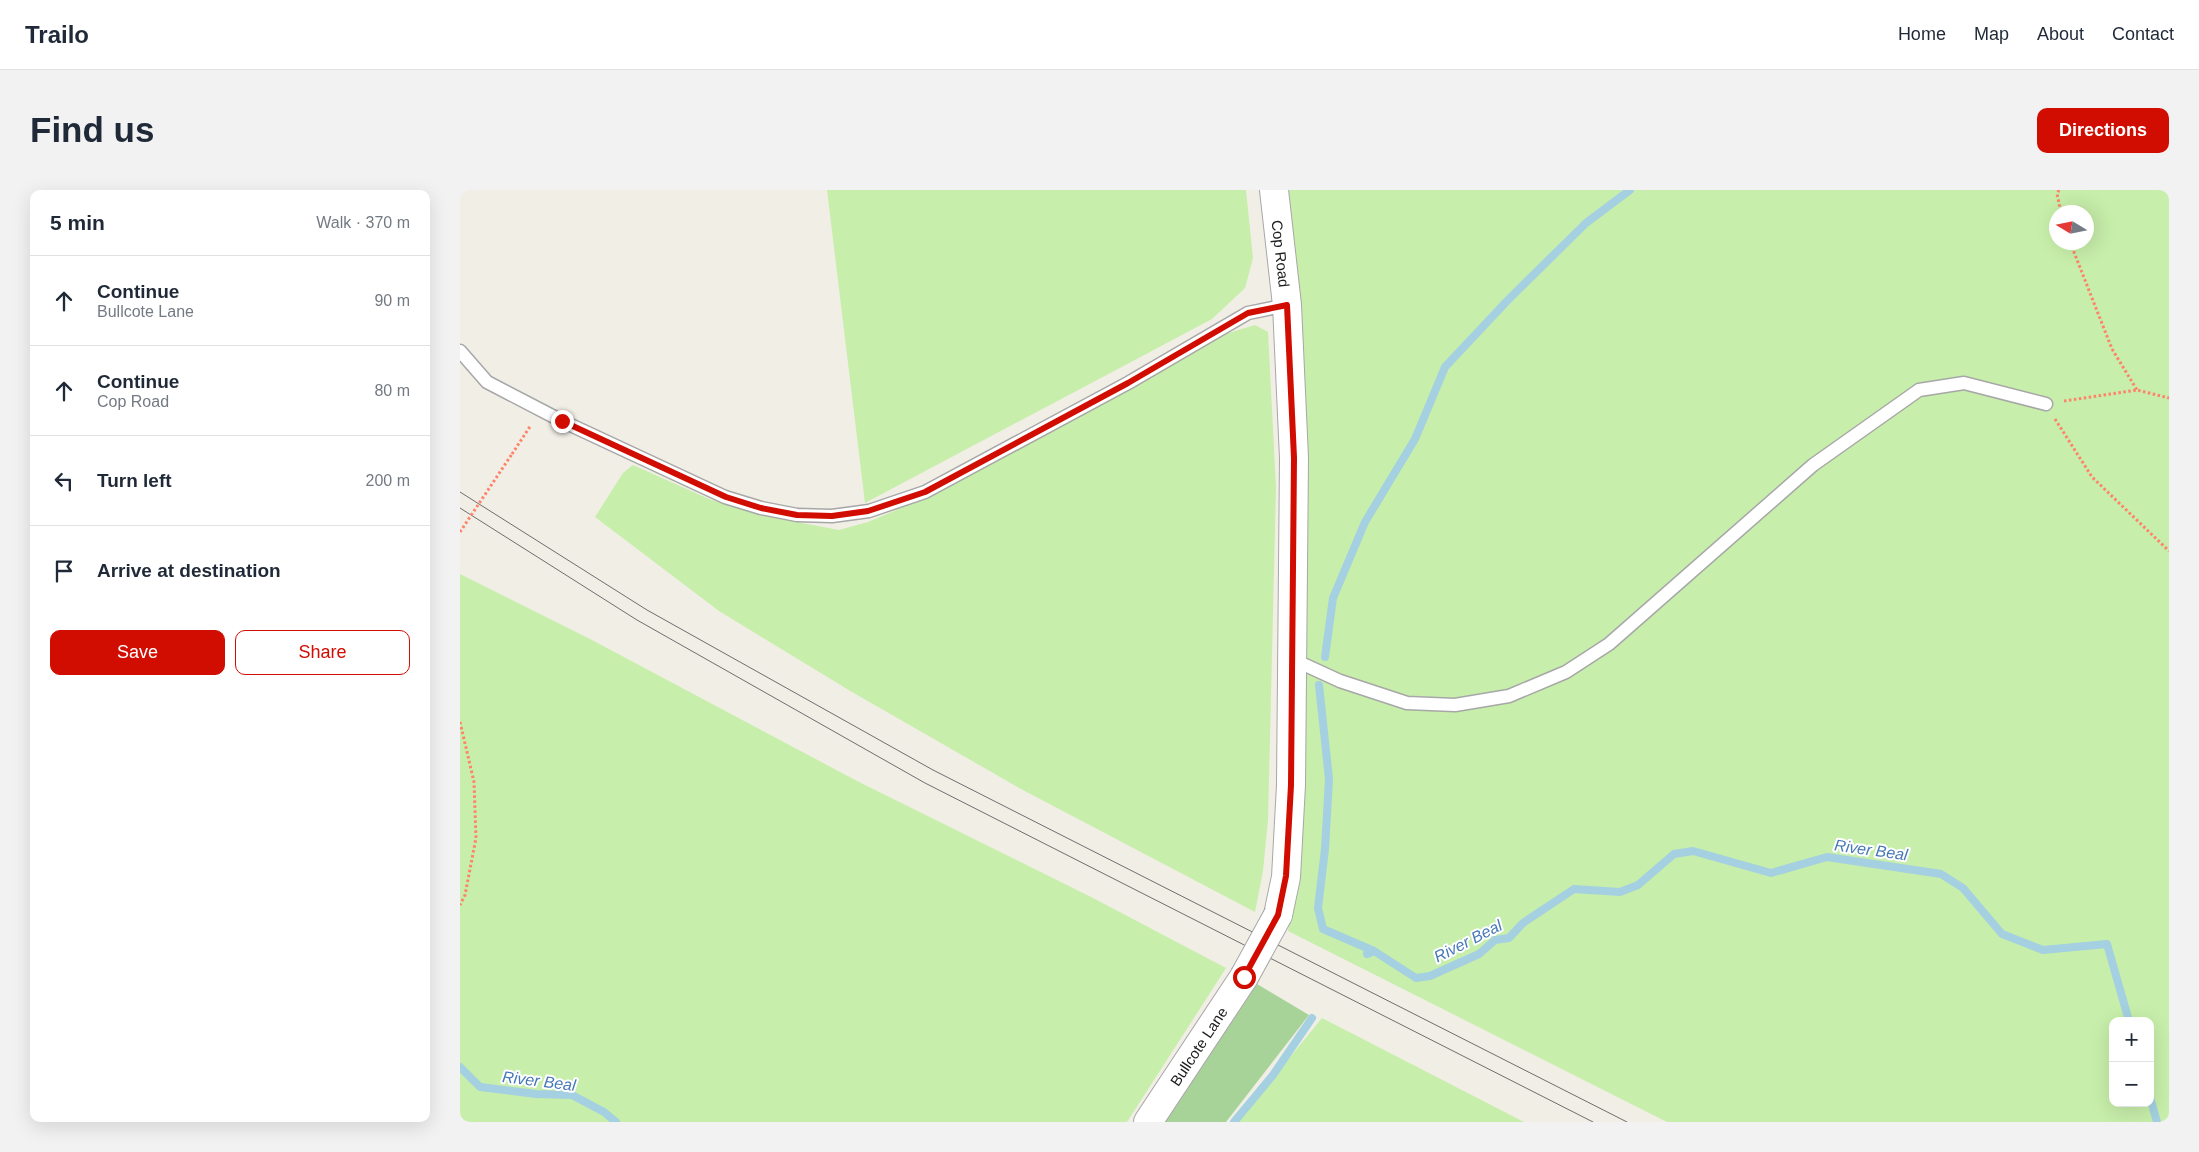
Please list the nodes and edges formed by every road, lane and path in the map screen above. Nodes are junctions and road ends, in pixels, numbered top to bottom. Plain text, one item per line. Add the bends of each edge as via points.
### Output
1 (1274, 190) edge
2 (2060, 190) edge
3 (2059, 205) edge
4 (2073, 250) edge
5 (1287, 305) junction
6 (460, 351) edge
7 (2136, 390) junction
8 (2169, 398) edge
9 (2046, 404) junction
10 (541, 410) junction
11 (460, 532) edge
12 (2169, 551) edge
13 (1292, 617) joint
14 (1292, 659) junction
15 (460, 722) edge
16 (460, 905) edge
17 (1148, 1122) edge

1 - 5 street, Cop Road
2 - 3 path via 2057,194
4 - 7 path via 2112,349
5 - 10 lane via 1248,313 1128,383 925,492 868,511 832,516 797,515 761,508 726,497
5 - 13 street, Cop Road via 1294,458
6 - 10 lane via 487,382
7 - 8 path
7 - 9 path
9 - 12 path via 2092,477
9 - 14 lane via 1964,383 1919,390 1813,465 1609,644 1566,672 1509,696 1455,705 1407,703 1340,681
10 - 11 path, bridge
13 - 14 street, Bullcote Lane
14 - 17 street, Bullcote Lane, bridge via 1291,785 1286,876 1278,915 1244,977
15 - 16 path via 474,782 476,838 465,895

